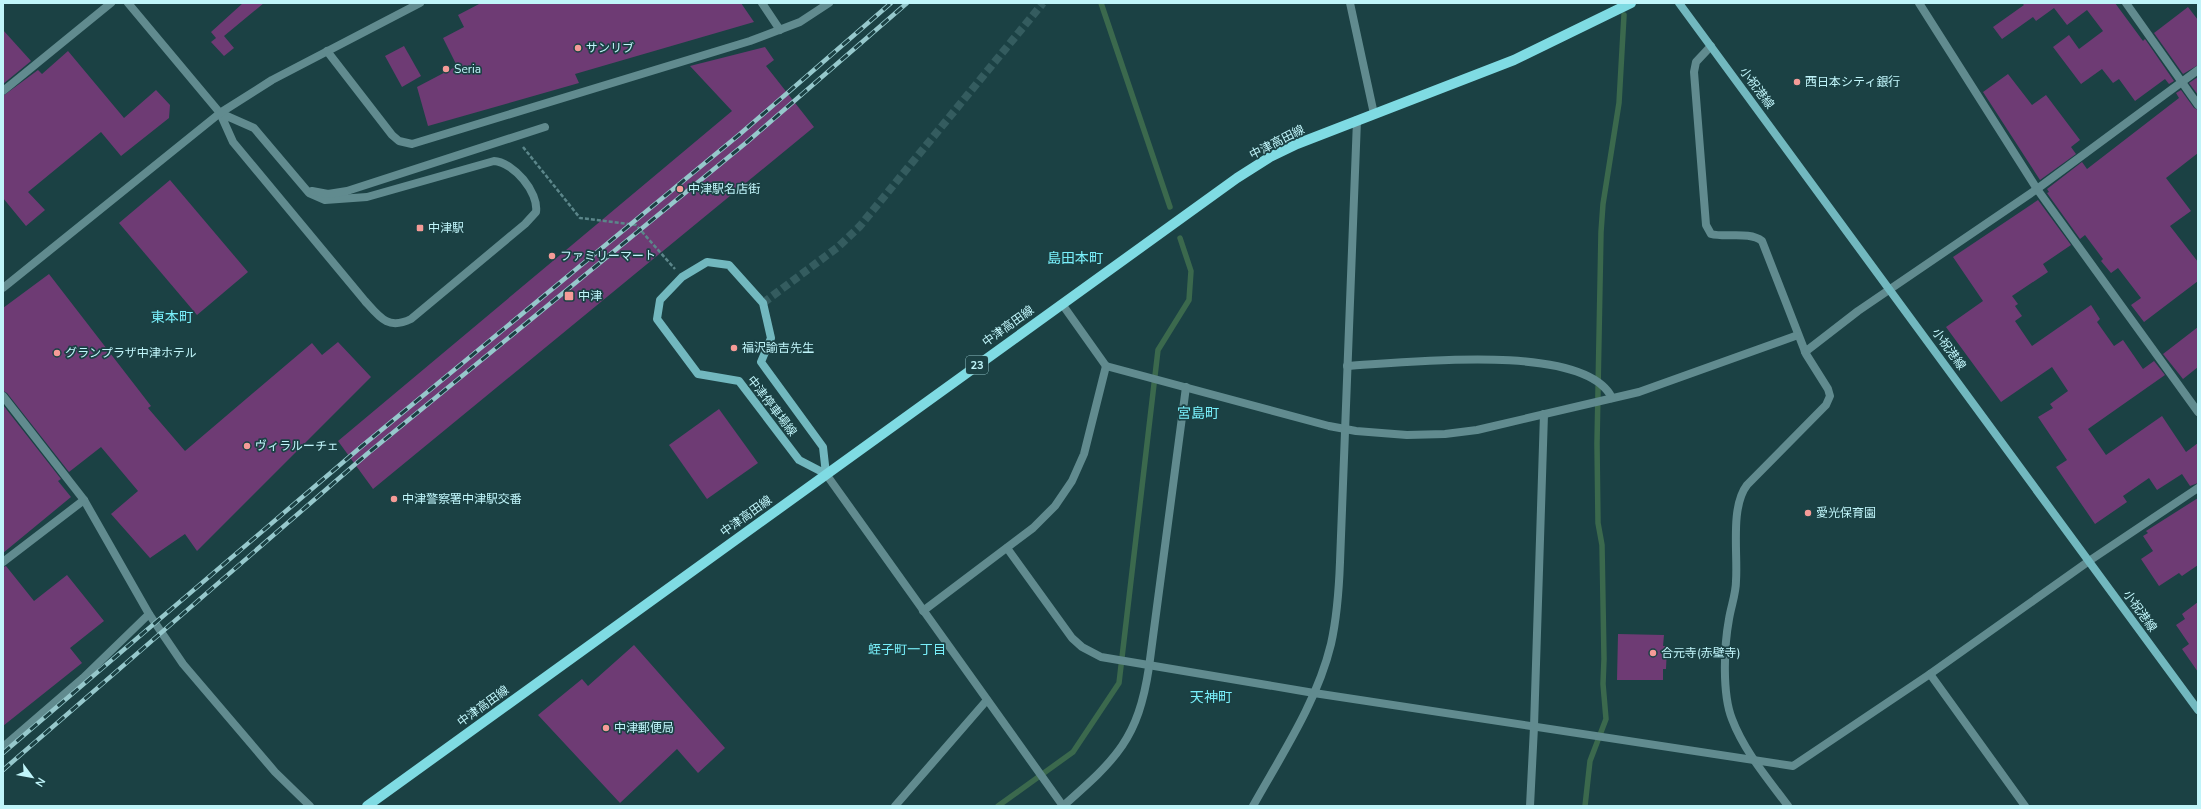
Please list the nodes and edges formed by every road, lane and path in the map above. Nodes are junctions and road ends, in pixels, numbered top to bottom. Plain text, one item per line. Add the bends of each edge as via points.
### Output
1 (111, 3) edge
2 (128, 3) edge
3 (762, 3) edge
4 (829, 3) edge
5 (1350, 3) edge
6 (1631, 3) edge
7 (1679, 3) edge
8 (1918, 3) edge
9 (2126, 3) edge
10 (417, 4) edge
11 (780, 30) junction
12 (1711, 46) junction
13 (327, 51) junction
14 (2198, 70) edge
15 (2181, 82) junction
16 (3, 91) edge
17 (2198, 105) edge
18 (220, 113) junction
19 (1374, 114) junction
20 (1357, 120) junction
21 (546, 127) dead end
22 (522, 146) dead end
23 (304, 188) junction
24 (2037, 189) junction
25 (682, 276) junction
26 (3, 288) edge
27 (1890, 289) junction
28 (1062, 304) junction
29 (1798, 335) junction
30 (1805, 352) junction
31 (1106, 366) junction
32 (1348, 366) junction
33 (1186, 388) junction
34 (3, 396) edge
35 (1612, 398) junction
36 (2198, 412) edge
37 (1544, 414) junction
38 (1345, 429) junction
39 (826, 474) junction
40 (2198, 488) edge
41 (84, 500) junction
42 (1007, 548) junction
43 (2089, 561) junction
44 (3, 562) edge
45 (922, 611) junction
46 (149, 614) junction
47 (1149, 667) junction
48 (1930, 674) junction
49 (1314, 693) junction
50 (987, 700) junction
51 (2198, 710) edge
52 (1534, 727) junction
53 (3, 747) edge
54 (1756, 761) junction
55 (310, 806) edge
56 (367, 806) edge
57 (895, 806) edge
58 (1063, 806) edge
59 (1254, 806) edge
60 (1530, 806) edge
61 (1788, 806) edge
62 (2025, 806) edge

1 - 16 street
2 - 18 street
3 - 11 street
4 - 11 street via 800,22
5 - 19 street
6 - 19 main road, 中津高田線 / 23 via 1514,60
7 - 12 main road, 小祝港線
8 - 24 street
9 - 15 street
10 - 13 street
11 - 13 street via 412,144 399,142 392,135
12 - 27 main road, 小祝港線
12 - 29 street via 1696,62 1694,72 1706,225 1711,234 1750,236 1762,241
13 - 18 street via 272,80
14 - 15 street
15 - 17 street
15 - 24 street
18 - 23 street via 254,128
18 - 23 street via 233,142 369,306 377,315 392,324 401,324 417,314 525,224 536,212 537,206 530,190 514,169 501,162 486,162 355,199 325,200
18 - 26 street
19 - 20 main road, 中津高田線 / 23
20 - 28 main road, 中津高田線 / 23 via 1297,144 1264,162 1197,206
20 - 32 street
21 - 23 street via 347,191 328,194
22 - 25 path via 580,218 636,226
24 - 27 street
24 - 36 street
25 - 39 main road, 中津停車場線 via 660,300 657,319 698,374 739,381 799,460
25 - 39 main road, 中津停車場線 via 707,262 729,265 762,303 771,338 761,362 823,447
27 - 30 street
27 - 43 main road, 小祝港線
28 - 31 street
28 - 39 main road, 中津高田線 / 23
29 - 30 street
29 - 35 street via 1657,386
30 - 54 street via 1828,389 1828,401 1747,485 1742,491 1738,505 1736,581 1727,632 1726,691 1732,719 1745,747
31 - 33 street
31 - 42 street via 1090,437 1072,481 1044,518
32 - 35 street via 1475,358 1519,360 1580,374 1603,387
32 - 38 street
33 - 38 street
33 - 47 street
34 - 41 street
35 - 37 street
37 - 38 street via 1477,430 1445,434 1392,434
37 - 52 street
38 - 49 street via 1336,611 1331,644
39 - 45 street
39 - 56 main road, 中津高田線 / 23
40 - 43 street
41 - 44 street
41 - 46 street
42 - 45 street
42 - 47 street via 1066,630 1082,647 1101,657
43 - 48 street
43 - 51 main road, 小祝港線
45 - 50 street
46 - 53 street via 82,678
46 - 55 street via 183,664 212,700 274,772
47 - 49 street
47 - 58 street via 1138,717 1120,750 1098,775
48 - 54 street via 1792,766
48 - 62 street
49 - 52 street
49 - 59 street
50 - 57 street
50 - 58 street
52 - 54 street
52 - 60 street
54 - 61 street

